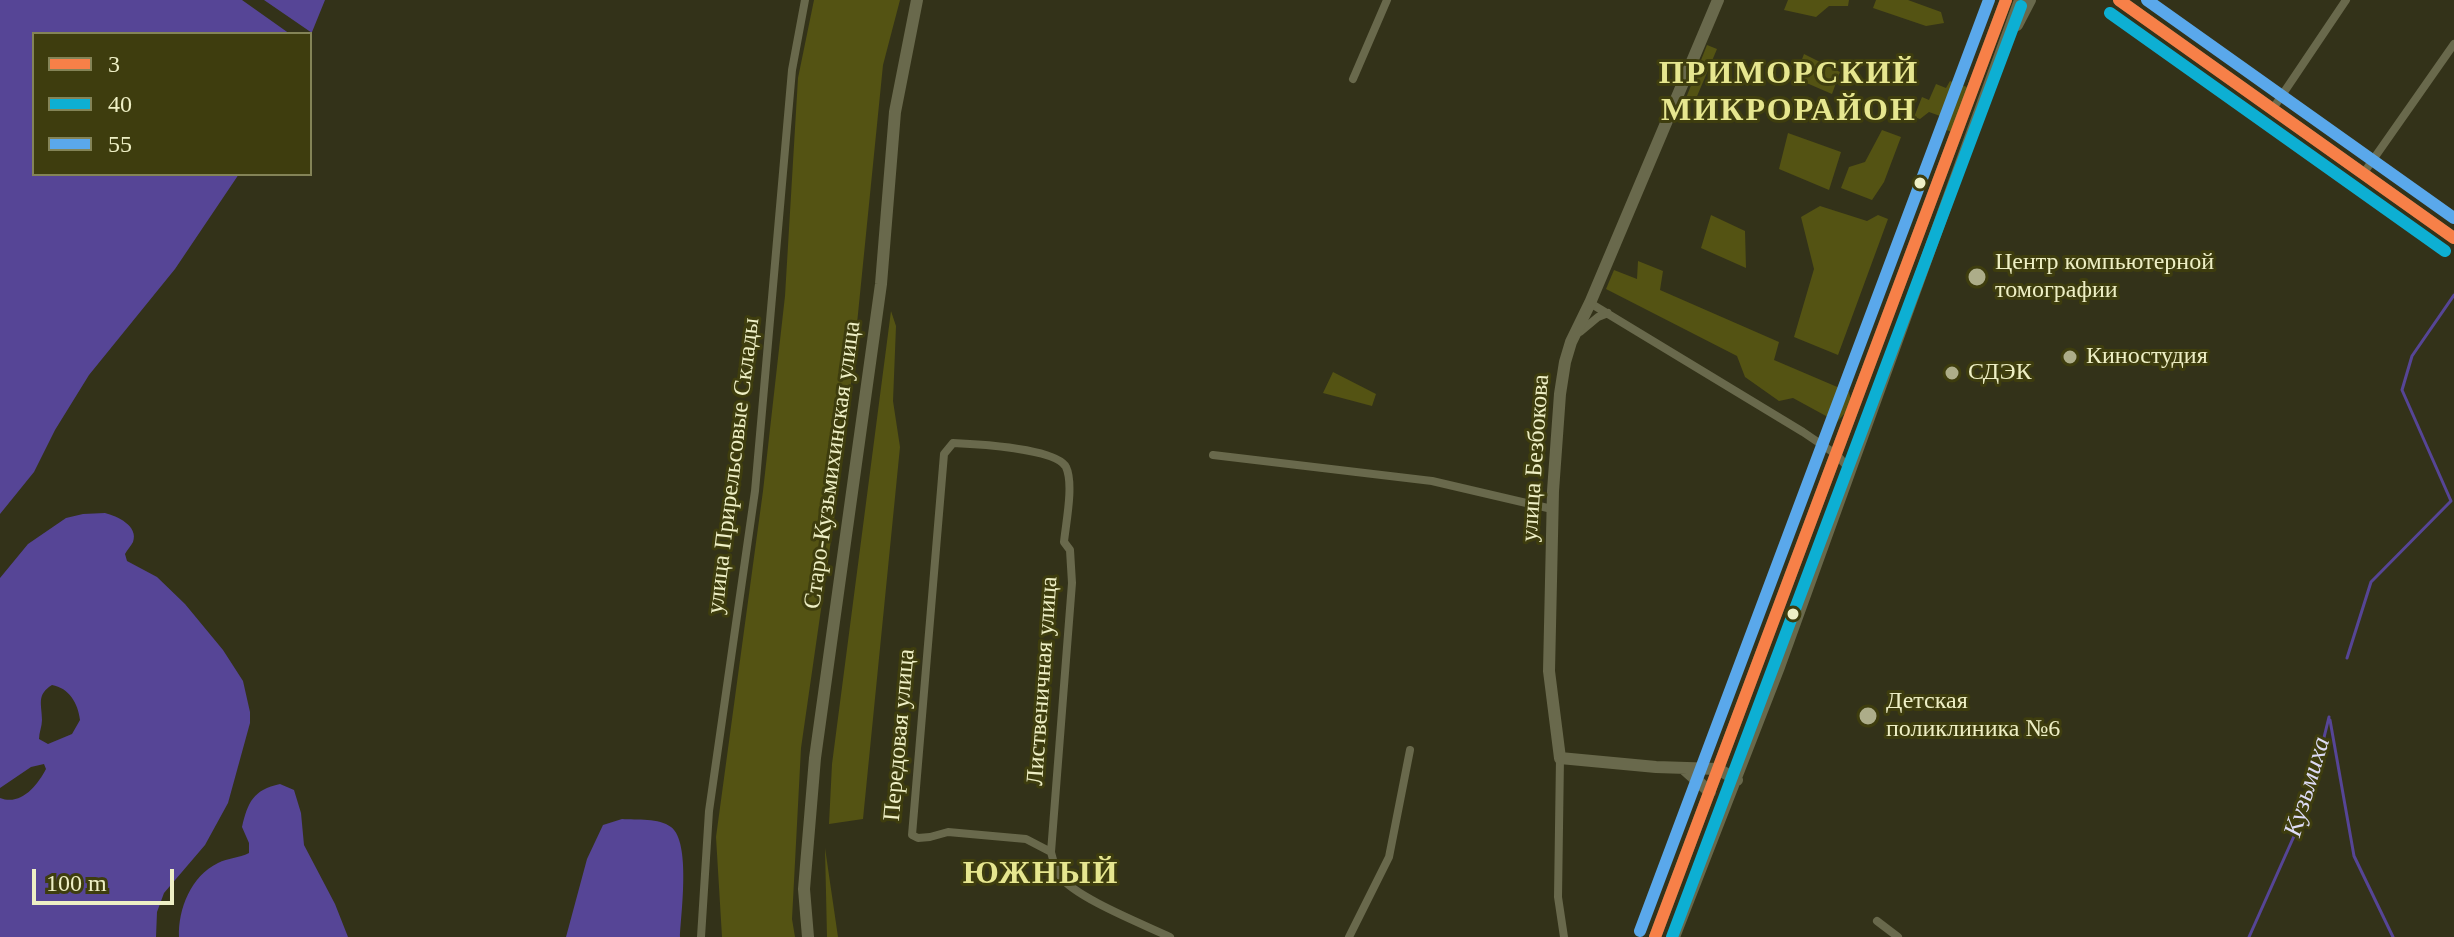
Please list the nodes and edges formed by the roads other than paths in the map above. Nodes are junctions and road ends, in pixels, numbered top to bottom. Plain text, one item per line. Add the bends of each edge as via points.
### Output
1 (805, 0) edge
2 (917, 0) edge
3 (1387, 0) edge
4 (1718, 0) edge
5 (2006, 0) edge
6 (2020, 0) edge
7 (2030, 0) edge
8 (2119, 0) edge
9 (2346, 0) edge
10 (2454, 44) edge
11 (1996, 63) junction
12 (1353, 79) dead end
13 (2272, 110) junction
14 (2363, 174) junction
15 (2454, 238) edge
16 (1590, 303) junction
17 (1608, 313) junction
18 (1571, 342) junction
19 (1213, 455) dead end
20 (1837, 455) junction
21 (1066, 467) joint
22 (1851, 471) junction
23 (1552, 509) junction
24 (1733, 730) junction
25 (1751, 742) junction
26 (1410, 750) dead end
27 (1560, 758) junction
28 (1684, 769) junction
29 (1718, 769) junction
30 (1737, 780) junction
31 (1710, 792) junction
32 (1051, 852) junction
33 (1877, 921) dead end
34 (701, 937) edge
35 (808, 937) edge
36 (1170, 937) edge
37 (1349, 937) edge
38 (1564, 937) edge
39 (1655, 937) edge
40 (1674, 937) edge
41 (1898, 937) edge

1 - 34 street, улица Прирельсовые Склады via 789,100 755,491 709,811
2 - 35 main road, Старо-Кузьмихинская улица via 900,74 881,284 815,758 804,889
3 - 12 street
4 - 16 main road, улица Безбокова
5 - 20 main road
6 - 11 main road
7 - 11 main road
8 - 13 main road
9 - 13 street
10 - 14 street
11 - 22 main road
13 - 14 main road
14 - 15 main road
16 - 17 street
16 - 18 main road, улица Безбокова
17 - 18 street via 1586,325
17 - 20 street
18 - 23 main road, улица Безбокова via 1560,394
19 - 23 street via 1432,481
20 - 22 street
20 - 24 main road
21 - 32 street, Лиственичная улица via 1064,542 1070,550 1072,583
21 - 32 street, Передовая улица via 1053,456 981,444 953,443 944,454 912,835 948,832 1026,839
22 - 25 main road
23 - 27 main road, улица Безбокова via 1549,671
24 - 25 main road
24 - 29 main road
25 - 30 main road
26 - 37 street via 1389,857
27 - 28 main road
27 - 38 street, улица Безбокова via 1558,897
28 - 29 main road
28 - 31 main road
29 - 30 main road
29 - 31 main road
30 - 40 main road
31 - 39 main road
32 - 36 street via 1065,882
33 - 41 street

